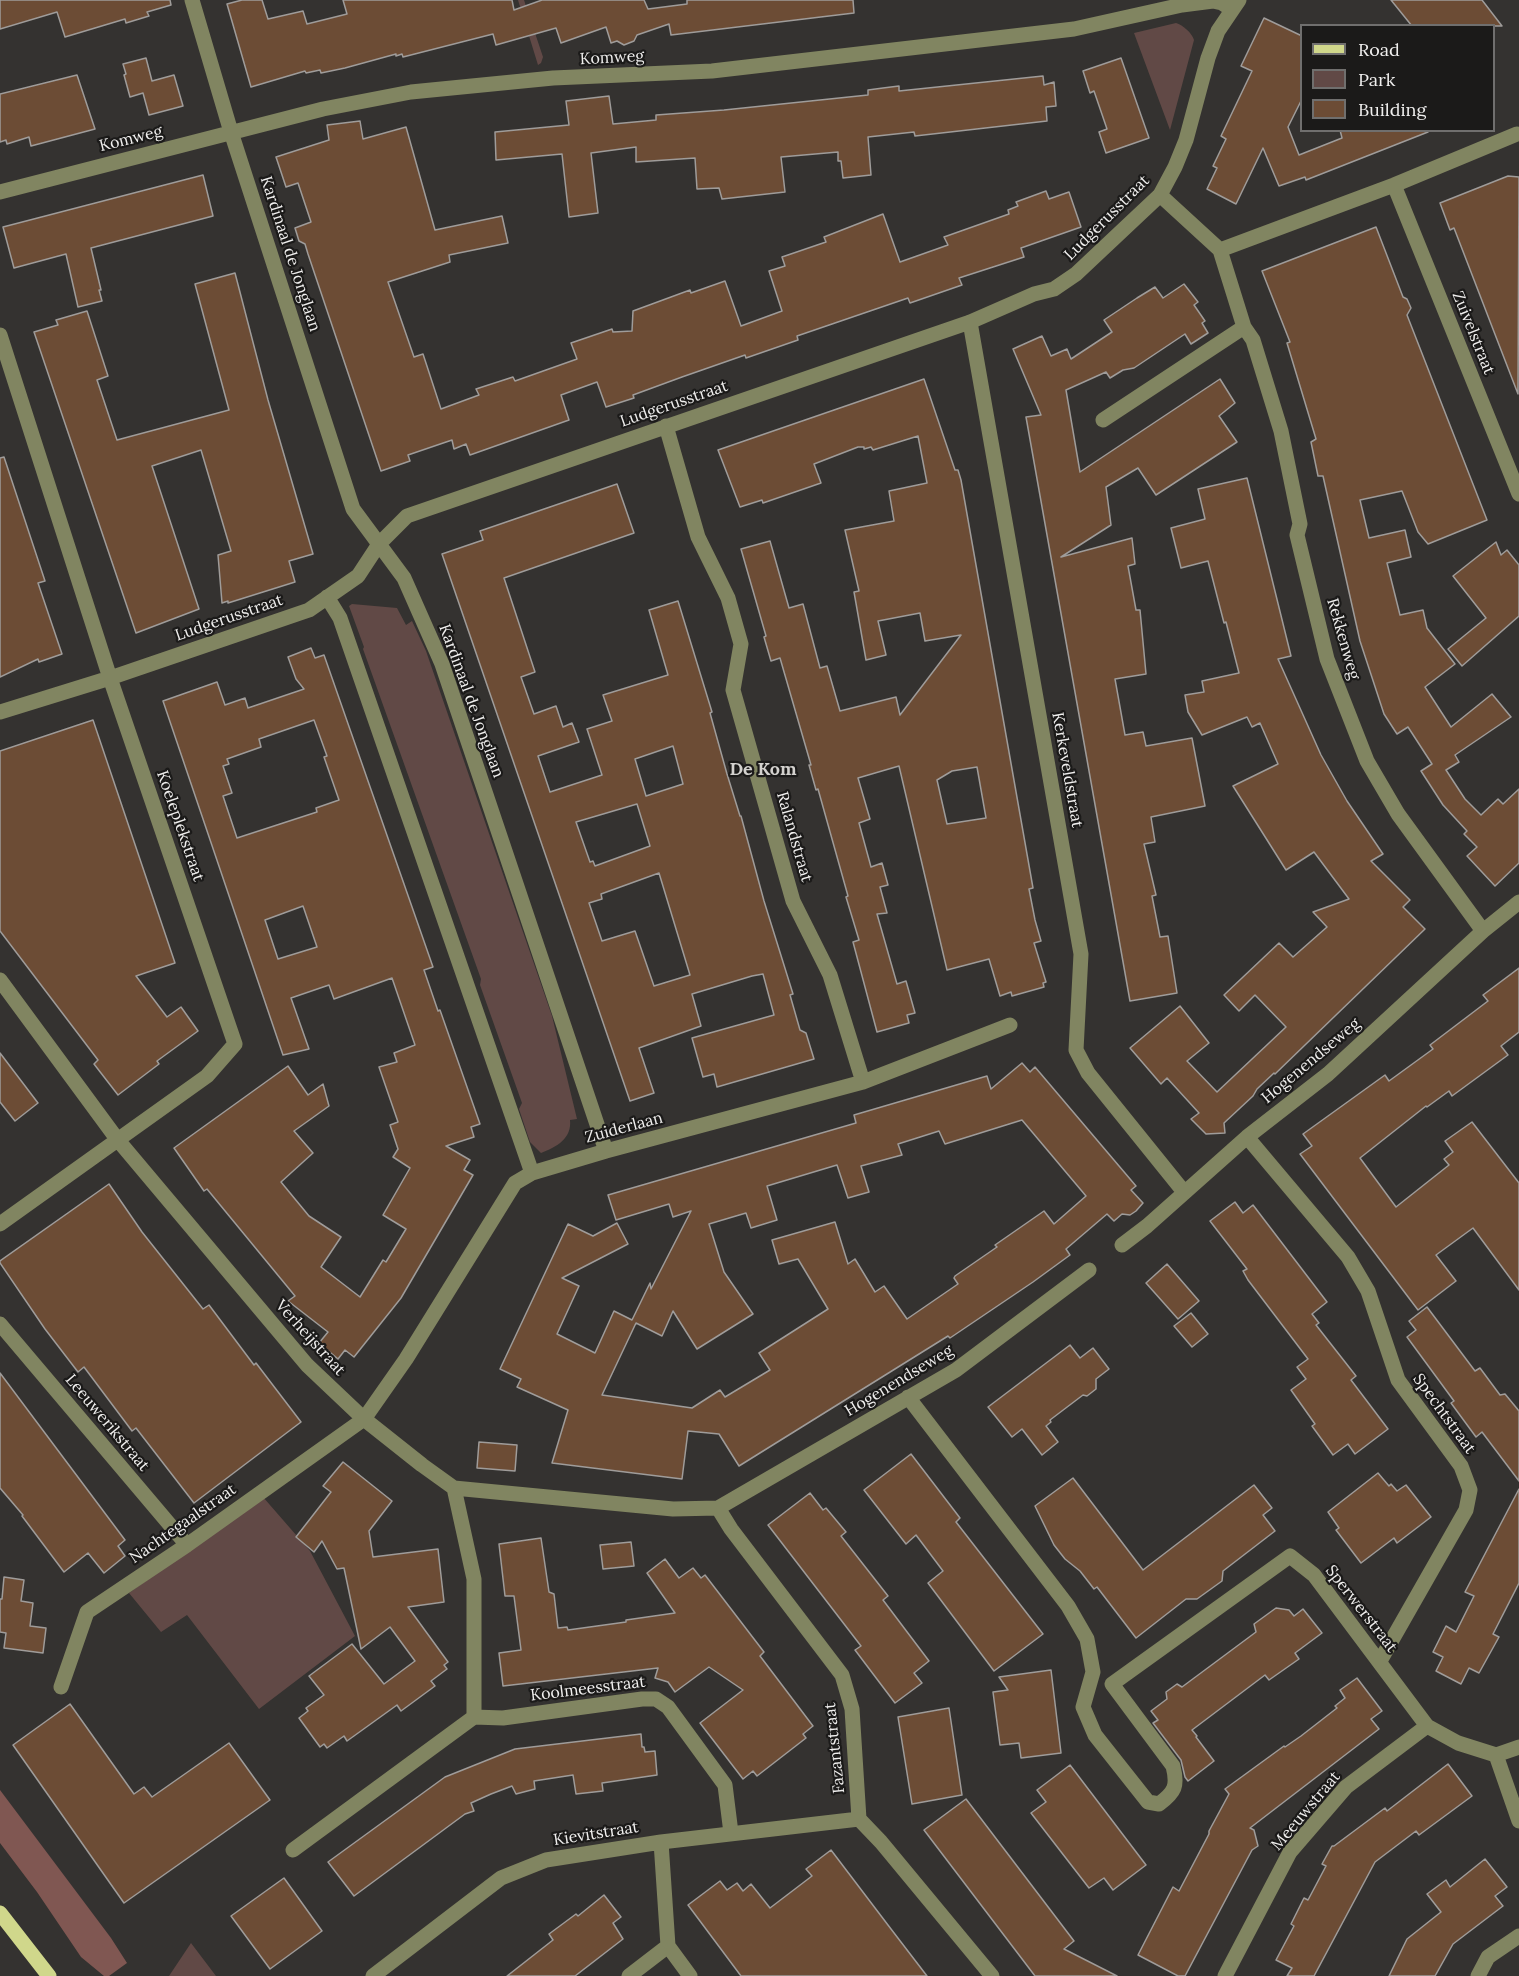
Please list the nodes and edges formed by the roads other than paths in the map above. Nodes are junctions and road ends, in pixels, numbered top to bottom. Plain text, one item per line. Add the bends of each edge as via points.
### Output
1 (192, 0) edge
2 (1235, 5) edge
3 (231, 132) junction
4 (1517, 134) dead end
5 (1394, 185) junction
6 (0, 192) edge
7 (1160, 195) junction
8 (1220, 250) junction
9 (970, 322) junction
10 (1244, 327) junction
11 (0, 335) edge
12 (1103, 420) dead end
13 (666, 426) junction
14 (1519, 494) edge
15 (379, 544) junction
16 (327, 597) junction
17 (110, 678) junction
18 (0, 712) edge
19 (1517, 907) edge
20 (1483, 931) junction
21 (0, 980) edge
22 (1010, 1025) dead end
23 (863, 1082) junction
24 (1247, 1137) junction
25 (117, 1139) junction
26 (606, 1151) junction
27 (532, 1173) junction
28 (1184, 1192) junction
29 (0, 1224) edge
30 (1122, 1245) dead end
31 (1089, 1270) dead end
32 (0, 1324) edge
33 (908, 1397) junction
34 (364, 1419) junction
35 (454, 1488) junction
36 (718, 1508) junction
37 (187, 1545) junction
38 (1380, 1661) junction
39 (1093, 1672) junction
40 (1112, 1684) junction
41 (61, 1687) dead end
42 (474, 1717) junction
43 (1427, 1726) junction
44 (1519, 1747) edge
45 (1496, 1755) junction
46 (859, 1819) junction
47 (1519, 1821) edge
48 (731, 1833) junction
49 (661, 1842) junction
50 (293, 1850) dead end
51 (0, 1913) edge
52 (1519, 1936) edge
53 (668, 1946) junction
54 (49, 1976) edge
55 (373, 1976) edge
56 (629, 1976) edge
57 (690, 1976) edge
58 (992, 1976) edge
59 (1225, 1976) edge
60 (1478, 1976) edge

1 - 3 street, Kardinaal de Jonglaan
2 - 3 street, Komweg via 1213,1 1074,29 712,71 552,78 411,92
2 - 7 street, Ludgerusstraat via 1218,31 1186,140
3 - 6 street, Komweg
3 - 15 street, Kardinaal de Jonglaan via 353,509
4 - 5 street
5 - 8 street
5 - 14 street, Zuivelstraat
7 - 8 street
7 - 9 street, Ludgerusstraat via 1076,274 1054,289
8 - 10 street, Rekkenweg
9 - 13 street, Ludgerusstraat
9 - 28 street, Kerkeveldstraat via 1081,954 1076,1050 1088,1073
10 - 12 street
10 - 20 street, Rekkenweg via 1252,340 1281,431 1300,524 1297,535 1327,659 1359,741 1398,814
11 - 17 street, Koeleplekstraat
13 - 15 street, Ludgerusstraat via 407,516
13 - 23 street, Ralandstraat via 698,537 728,598 741,644 734,690 793,902 830,975
15 - 16 street, Ludgerusstraat via 358,576
15 - 26 street, Kardinaal de Jonglaan via 404,578 442,664
16 - 17 street, Ludgerusstraat via 309,610
16 - 27 street via 340,618
17 - 18 street, Ludgerusstraat
17 - 25 street, Koeleplekstraat via 235,1044 207,1076
19 - 20 street, Hogenendseweg
20 - 24 street, Hogenendseweg via 1328,1074
21 - 25 street, Verheijstraat
22 - 23 street, Zuiderlaan
23 - 26 street, Zuiderlaan
24 - 28 street, Hogenendseweg
24 - 38 street, Spechtstraat via 1348,1257 1368,1291 1398,1380 1461,1466 1470,1491 1466,1510
25 - 29 street, Koeleplekstraat
25 - 34 street, Verheijstraat via 307,1365
26 - 27 street, Zuiderlaan
27 - 34 street, Zuiderlaan via 515,1183 406,1359
28 - 30 street, Hogenendseweg
31 - 33 street, Hogenendseweg via 956,1370
32 - 37 street, Leeuwerikstraat
33 - 36 street, Hogenendseweg
33 - 39 street via 1068,1606 1087,1639
34 - 35 street, Verheijstraat
34 - 37 street, Nachtegaalstraat
35 - 36 street via 674,1509
35 - 42 street via 474,1579
36 - 46 street, Fazantstraat via 842,1675 852,1710
37 - 41 street, Nachtegaalstraat via 87,1612
38 - 40 street, Sperwerstraat via 1314,1575 1290,1556
38 - 43 street, Sperwerstraat
39 - 40 street
39 - 40 street via 1083,1707 1095,1735 1148,1802 1159,1804 1171,1794 1176,1779 1173,1766
42 - 48 street, Koolmeesstraat via 503,1718 657,1699 668,1707 725,1785
42 - 50 street
43 - 45 street, Sperwerstraat via 1458,1743
43 - 59 street, Meeuwstraat via 1346,1787 1290,1852
44 - 45 street
45 - 47 street
46 - 48 street, Kievitstraat
46 - 58 street
48 - 49 street, Kievitstraat
49 - 53 street
49 - 55 street, Kievitstraat via 546,1860 501,1878
51 - 54 main road
52 - 60 street via 1488,1957
53 - 56 street
53 - 57 street

